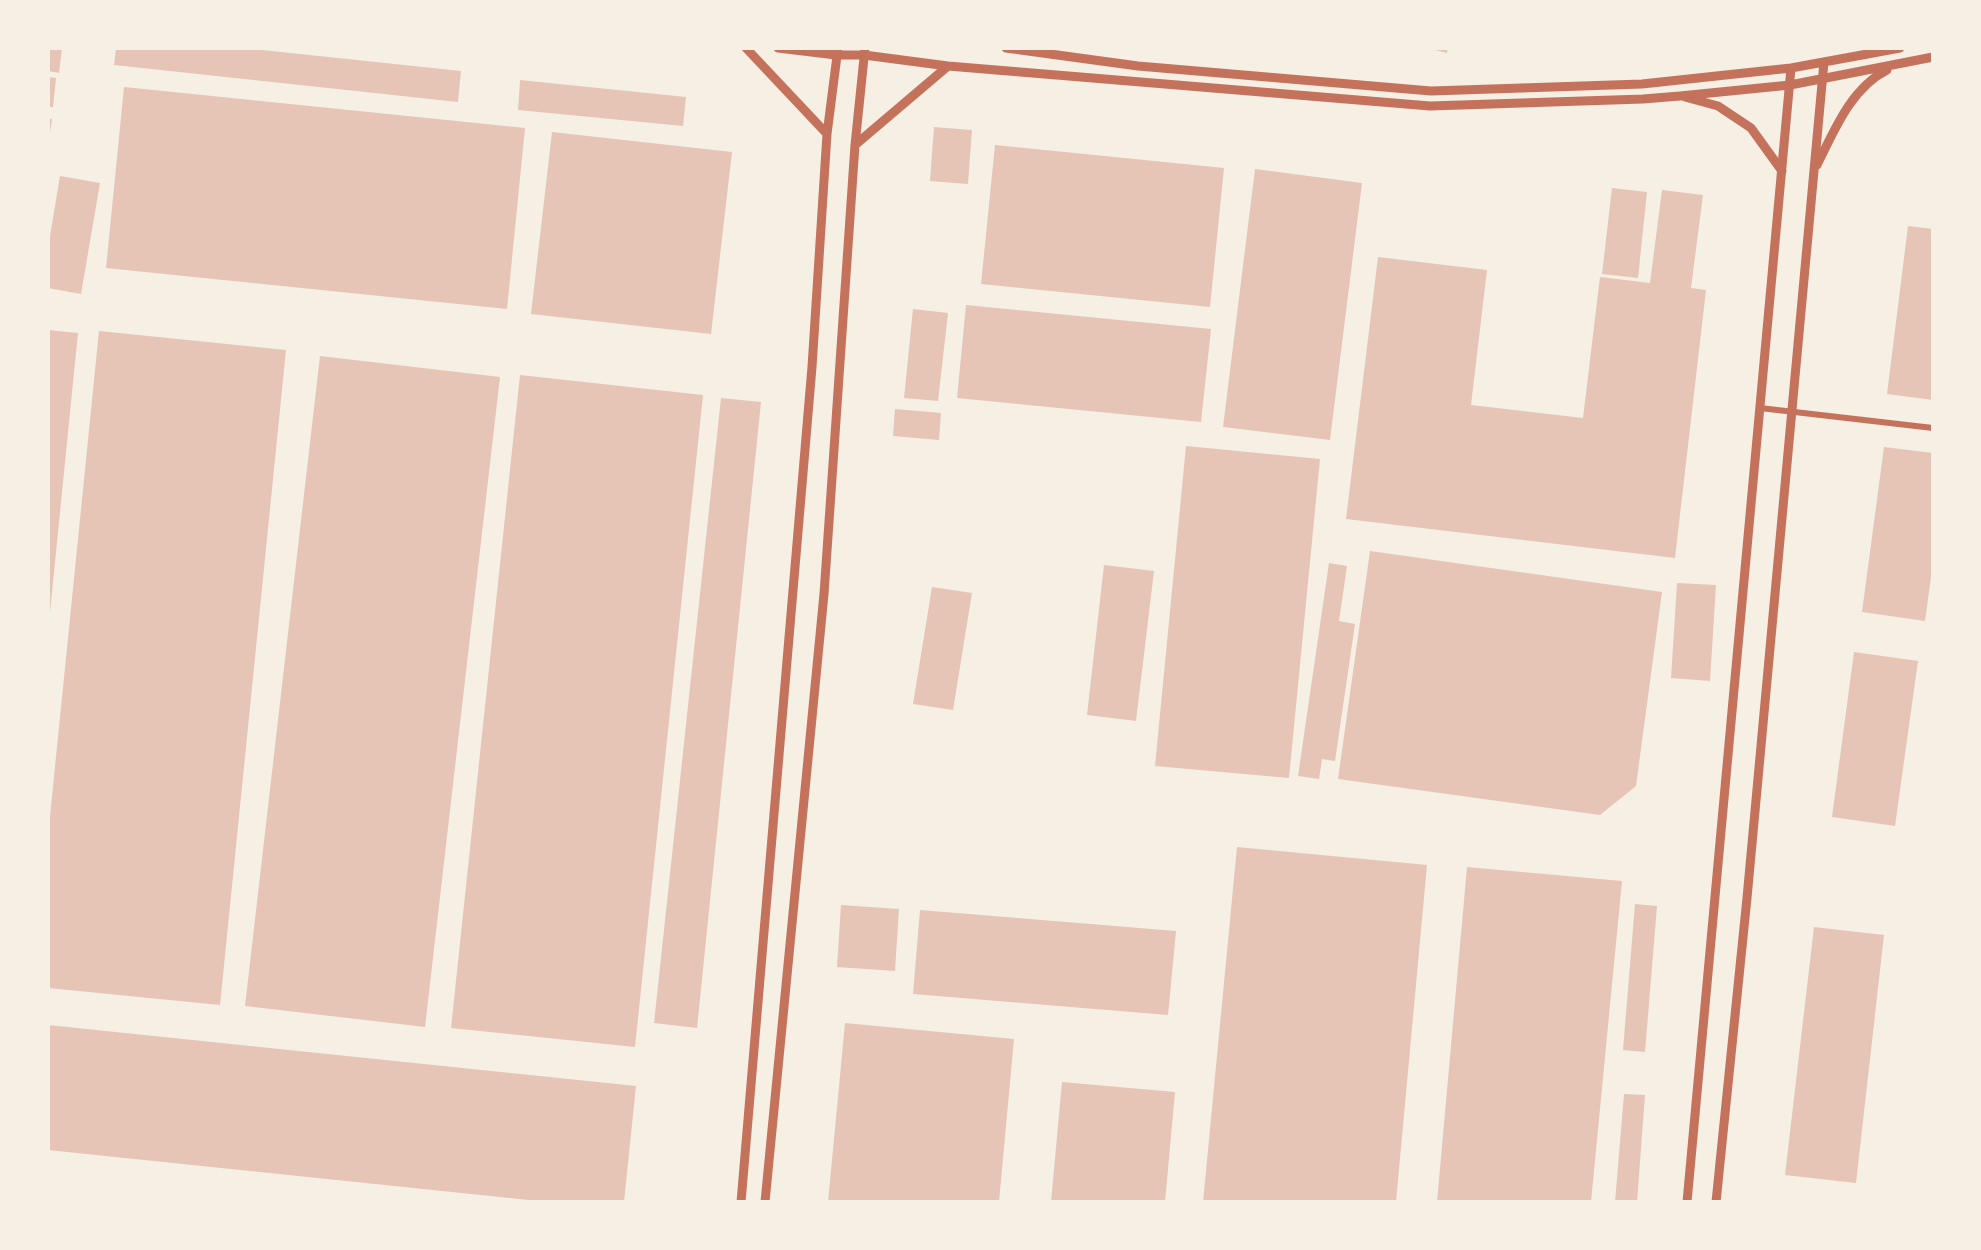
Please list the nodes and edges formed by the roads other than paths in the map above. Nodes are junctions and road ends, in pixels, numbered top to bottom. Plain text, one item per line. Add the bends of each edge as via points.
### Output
1 (746, 48) edge
2 (778, 48) edge
3 (1006, 48) edge
4 (1900, 48) edge
5 (837, 51) edge
6 (864, 51) edge
7 (1933, 57) edge
8 (1824, 62) junction
9 (1898, 64) junction
10 (948, 66) junction
11 (1791, 68) junction
12 (1822, 79) junction
13 (1790, 85) junction
14 (1680, 96) junction
15 (827, 134) junction
16 (855, 145) junction
17 (1814, 170) junction
18 (1782, 171) junction
19 (1760, 408) junction
20 (1792, 411) junction
21 (1933, 428) edge
22 (741, 1202) edge
23 (765, 1202) edge
24 (1687, 1202) edge
25 (1716, 1202) edge

1 - 15 street
2 - 5 street
3 - 11 street via 1138,66 1431,91 1642,84
4 - 8 street
5 - 6 street
5 - 15 street
6 - 10 street
6 - 16 street
7 - 9 street
8 - 11 street
8 - 12 street
9 - 12 street
9 - 17 street via 1873,77 1844,113
10 - 14 street via 1430,106
10 - 16 street
11 - 13 street
12 - 13 street
12 - 17 street
13 - 14 street
13 - 18 street
14 - 18 street via 1718,106 1751,128
15 - 22 street via 811,379
16 - 23 street via 824,594
17 - 20 street
18 - 19 street
19 - 20 street
19 - 24 street
20 - 21 street
20 - 25 street

